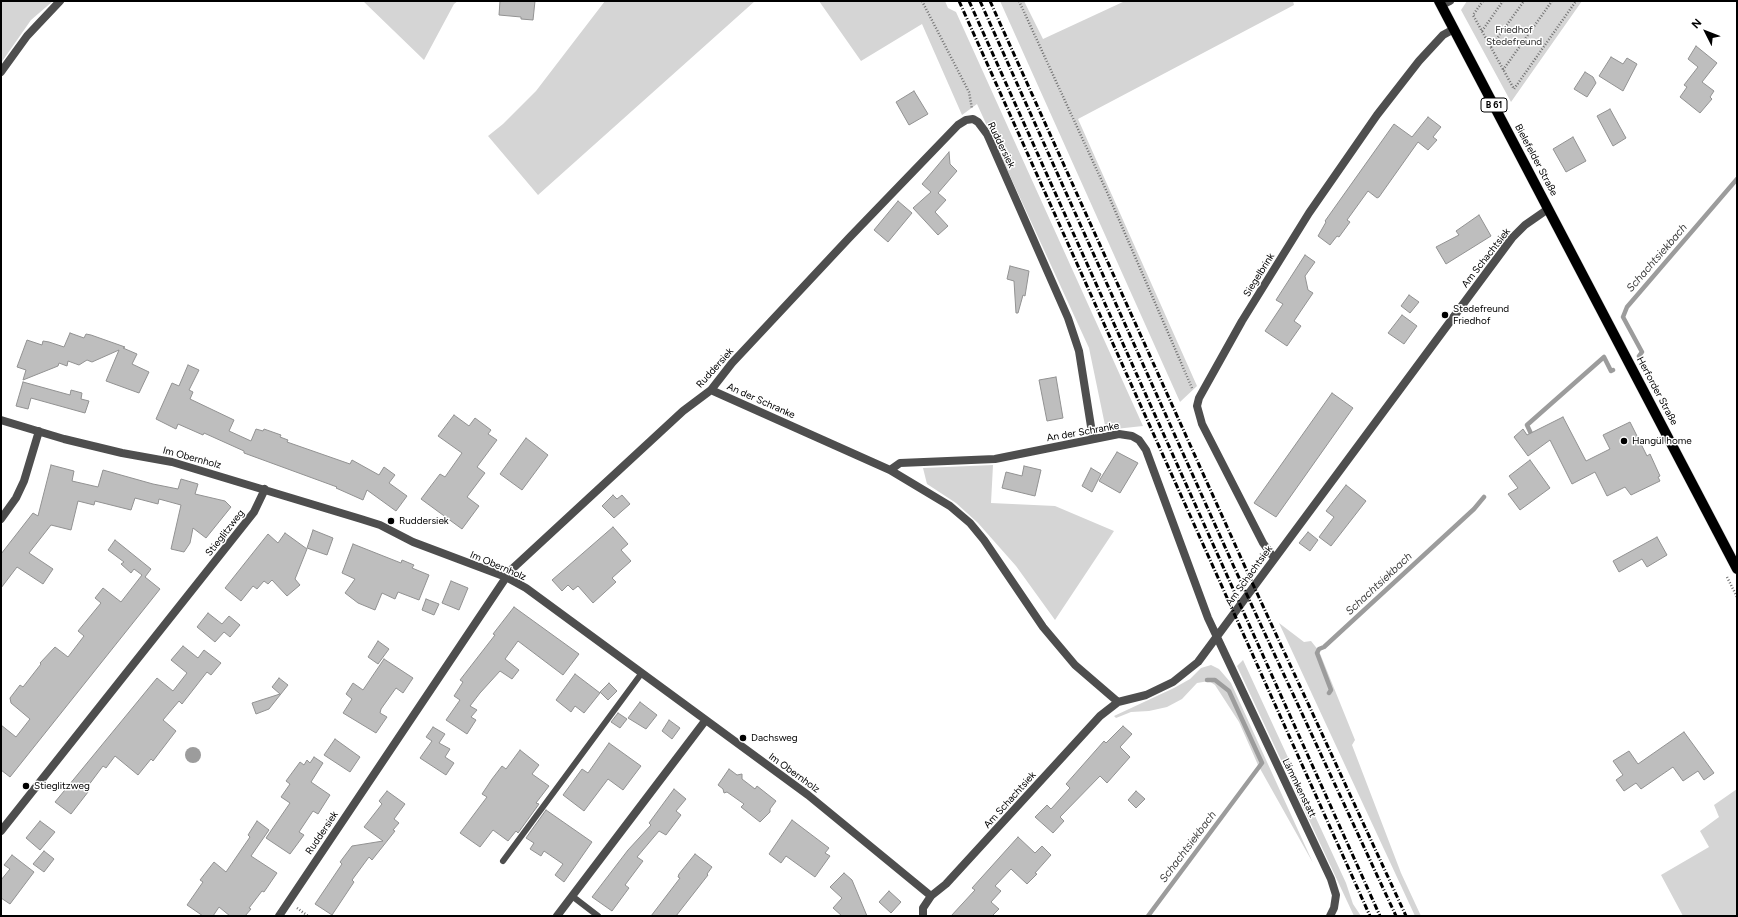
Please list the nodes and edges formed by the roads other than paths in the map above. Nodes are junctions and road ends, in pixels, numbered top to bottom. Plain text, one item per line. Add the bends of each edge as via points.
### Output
1 (60, 1) edge
2 (1444, 2) edge
3 (1454, 29) junction
4 (1, 72) edge
5 (1548, 209) junction
6 (1612, 330) joint
7 (711, 390) junction
8 (1, 420) edge
9 (39, 431) junction
10 (1093, 438) junction
11 (890, 470) junction
12 (265, 489) junction
13 (1, 519) edge
14 (1274, 558) junction
15 (1737, 569) edge
16 (506, 578) junction
17 (1217, 638) junction
18 (1231, 671) joint
19 (641, 674) junction
20 (1118, 702) junction
21 (705, 721) junction
22 (1, 831) edge
23 (503, 862) dead end
24 (572, 896) junction
25 (931, 896) junction
26 (923, 912) edge
27 (279, 916) edge
28 (557, 916) edge
29 (598, 916) edge
30 (1330, 916) edge

1 - 4 street via 27,36
2 - 3 main road, Bielefelder Straße / B 61
3 - 5 main road, Bielefelder Straße / B 61
3 - 14 street, Siegelbrink via 1443,35 1419,61 1309,214 1242,321 1199,398 1197,406 1202,424 1263,542
5 - 6 main road, Bielefelder Straße / B 61
5 - 14 street, Am Schachtsiek via 1512,238
6 - 15 main road, Herforder Straße / B 61
7 - 10 street, Ruddersiek via 732,363 920,164 958,125 973,119 987,134 1068,318 1079,351
7 - 11 street, An der Schranke
7 - 16 street, Ruddersiek via 683,411 511,570
8 - 9 street, Im Obernholz
9 - 12 street, Im Obernholz via 122,453 172,462
9 - 13 street via 24,481
10 - 11 street, An der Schranke via 995,459 900,464
10 - 17 street, An der Schranke via 1119,434 1132,436 1139,440 1146,450
11 - 20 street, An der Schranke via 944,502 970,523 1043,627 1075,665
12 - 16 street, Im Obernholz via 380,526 413,542
12 - 22 street, Stieglitzweg via 254,512
14 - 17 street, Am Schachtsiek
16 - 19 street, Im Obernholz via 526,588
16 - 27 street, Ruddersiek
17 - 18 street, An der Schranke
17 - 20 street, Am Schachtsiek via 1198,662 1173,682 1146,695
18 - 30 street, Lämmkenstatt via 1331,879 1336,895
19 - 21 street, Im Obernholz
19 - 23 lane
20 - 25 street, Am Schachtsiek via 1100,716 946,884
21 - 24 street
21 - 25 street, Im Obernholz via 808,795
24 - 28 street
24 - 29 lane
25 - 26 street, Am Schachtsiek

